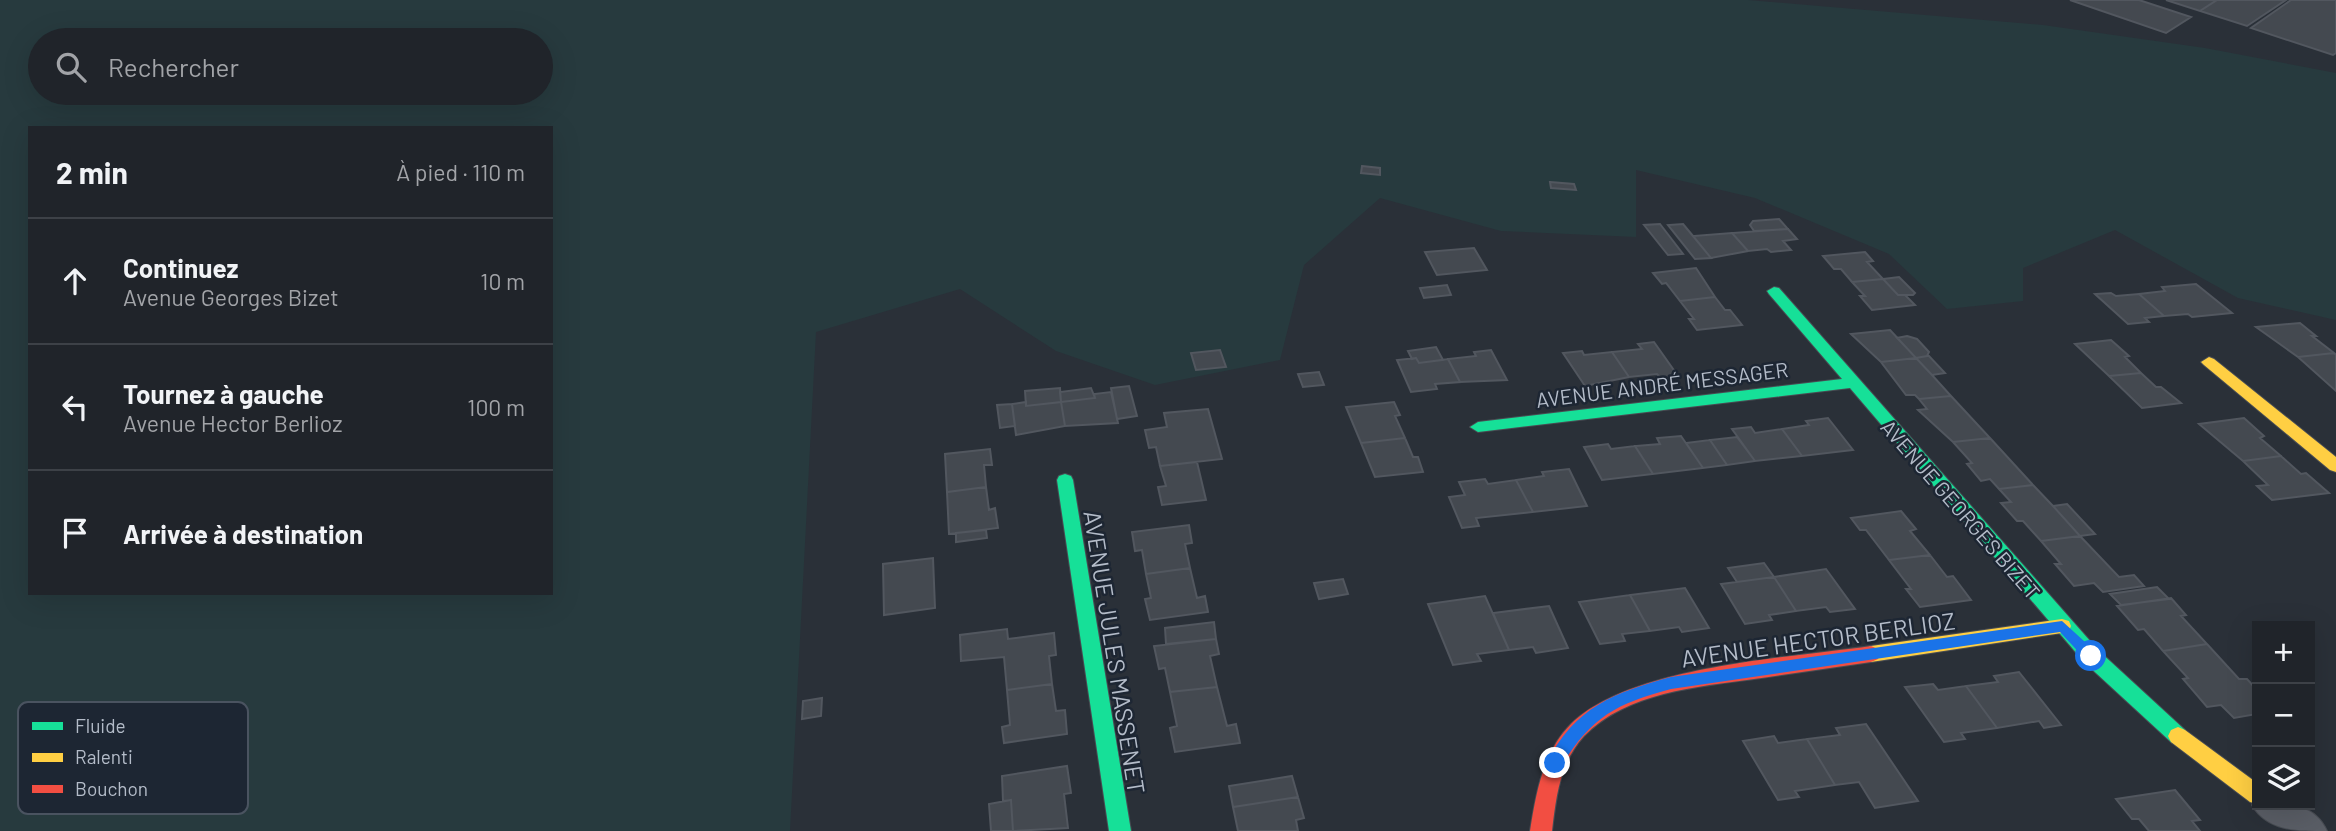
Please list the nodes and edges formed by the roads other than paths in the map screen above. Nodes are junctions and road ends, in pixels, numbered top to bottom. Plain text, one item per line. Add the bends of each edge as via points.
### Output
1 (1774, 291) dead end
2 (2209, 362) dead end
3 (1852, 383) junction
4 (1478, 427) dead end
5 (2336, 466) edge
6 (1065, 480) dead end
7 (2062, 626) junction
8 (2252, 791) edge
9 (2278, 810) edge
10 (1120, 831) edge
11 (1541, 831) edge
12 (2308, 831) edge

1 - 3 street, AVENUE GEORGES BIZET
2 - 5 street
3 - 4 street, AVENUE ANDRÉ MESSAGER
3 - 7 street, AVENUE GEORGES BIZET
6 - 10 street, AVENUE JULES MASSENET
7 - 8 street, AVENUE GEORGES BIZET via 2139,704
7 - 11 street, AVENUE HECTOR BERLIOZ via 1671,683 1624,696 1597,713 1561,753 1545,788
9 - 12 street

